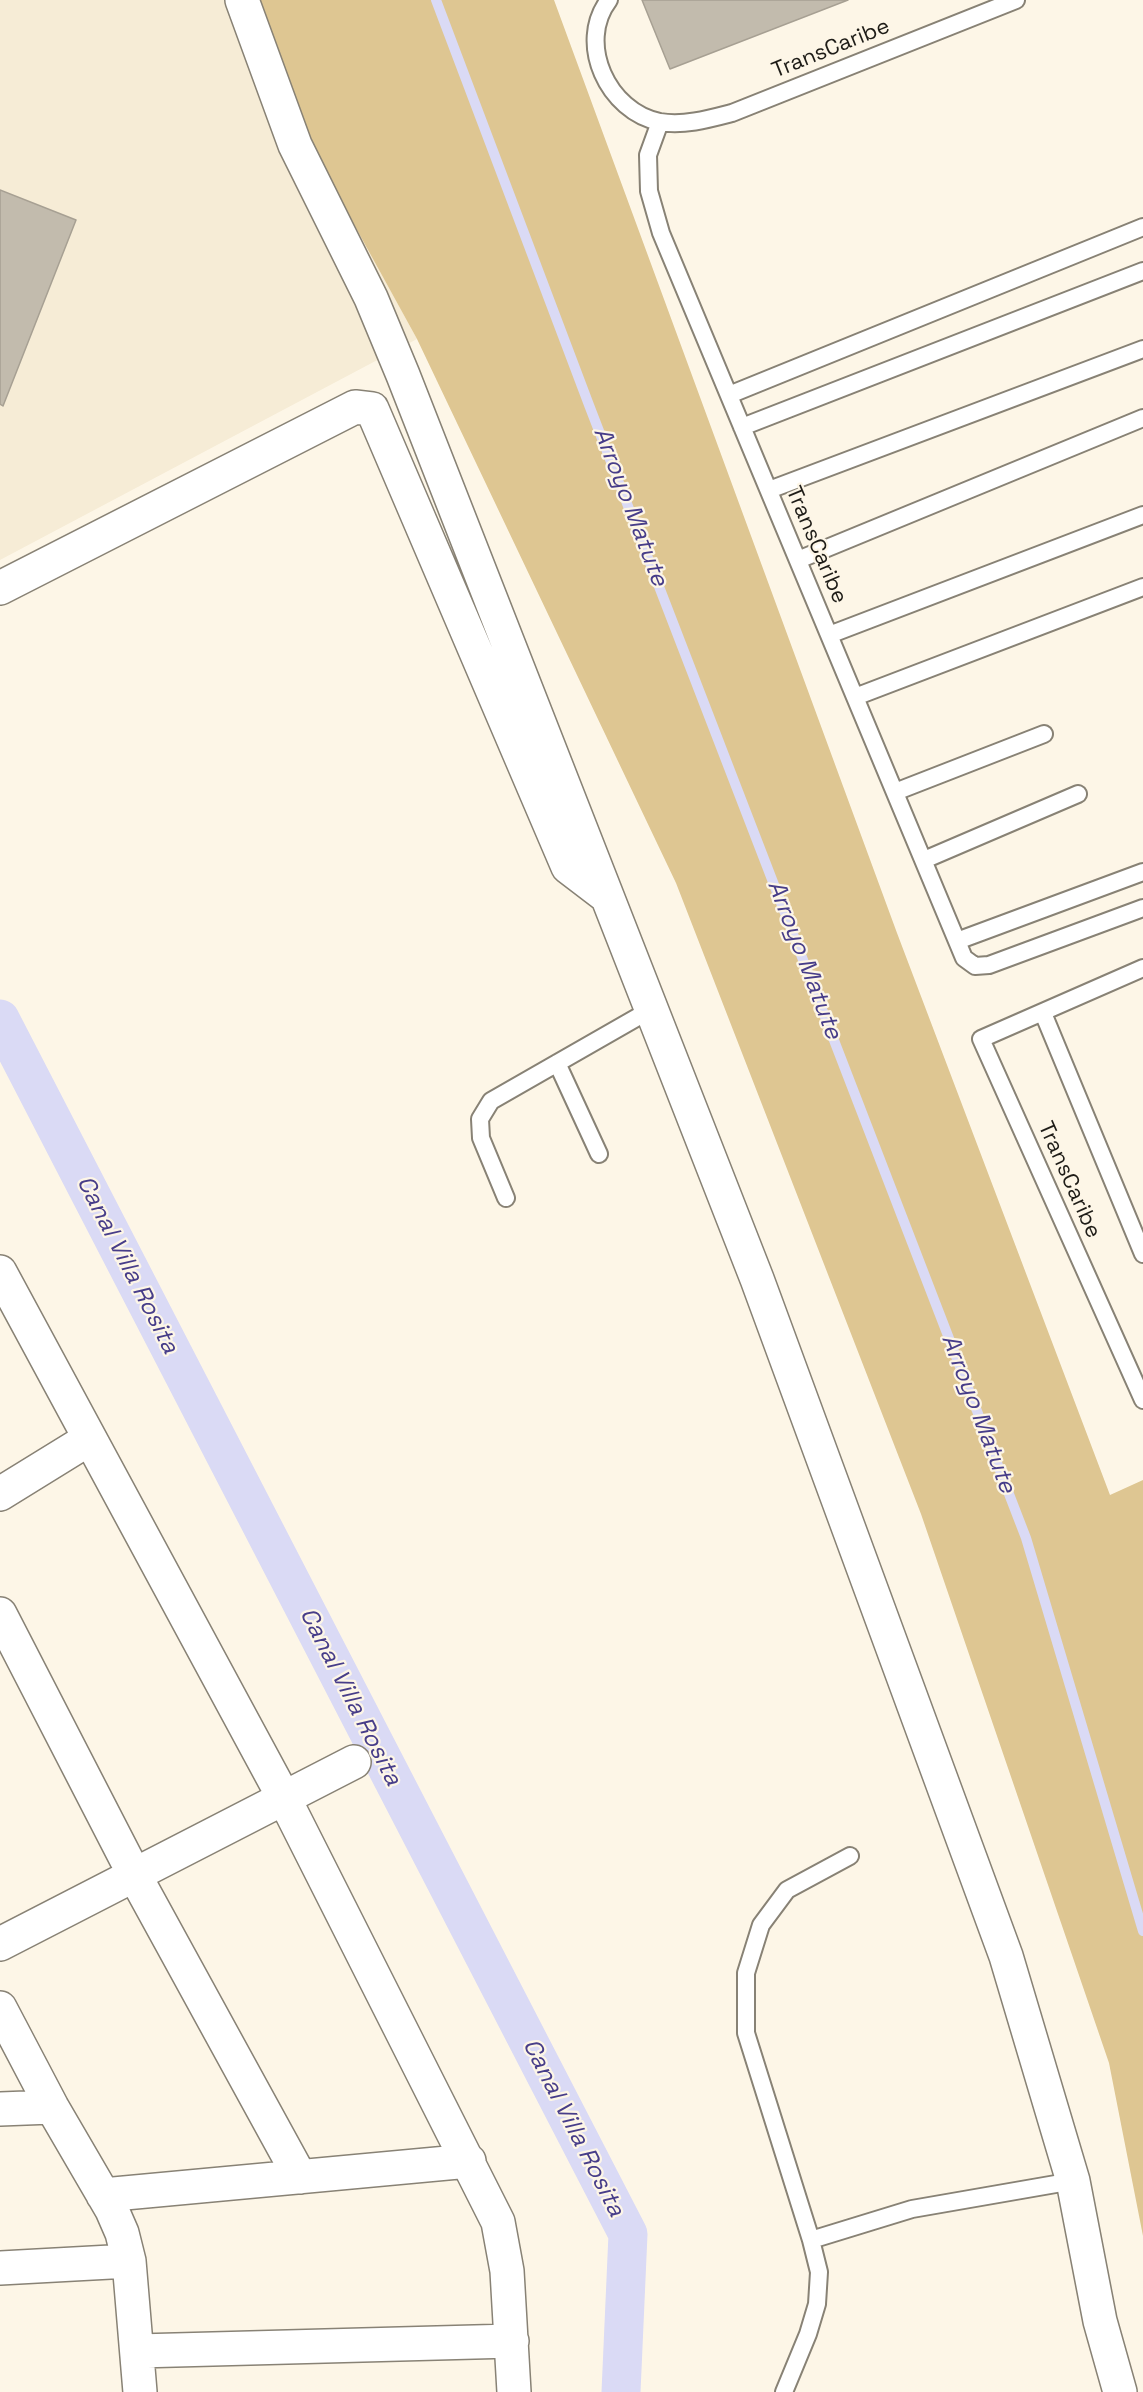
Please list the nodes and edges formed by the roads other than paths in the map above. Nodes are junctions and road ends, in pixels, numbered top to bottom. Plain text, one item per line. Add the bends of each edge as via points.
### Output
1 (242, 0) edge
2 (609, 0) edge
3 (1016, 0) edge
4 (660, 122) junction
5 (1143, 227) edge
6 (1143, 271) edge
7 (1143, 349) edge
8 (729, 395) junction
9 (1143, 418) edge
10 (742, 427) junction
11 (769, 490) junction
12 (1143, 514) edge
13 (798, 560) junction
14 (1143, 587) edge
15 (0, 588) edge
16 (829, 635) junction
17 (855, 697) junction
18 (1044, 734) dead end
19 (895, 792) junction
20 (1078, 794) dead end
21 (924, 860) junction
22 (1143, 872) edge
23 (606, 896) junction
24 (1143, 909) edge
25 (957, 941) junction
26 (1143, 968) edge
27 (650, 1010) junction
28 (1043, 1013) junction
29 (557, 1063) junction
30 (599, 1154) dead end
31 (506, 1198) dead end
32 (1143, 1254) edge
33 (0, 1272) edge
34 (1143, 1400) edge
35 (89, 1439) junction
36 (0, 1494) edge
37 (0, 1614) edge
38 (354, 1762) dead end
39 (284, 1798) junction
40 (850, 1856) dead end
41 (135, 1876) junction
42 (0, 1944) edge
43 (0, 2008) edge
44 (52, 2107) junction
45 (0, 2109) edge
46 (469, 2161) junction
47 (300, 2177) junction
48 (1073, 2181) junction
49 (103, 2195) junction
50 (811, 2241) junction
51 (129, 2261) junction
52 (0, 2268) edge
53 (1100, 2321) junction
54 (512, 2341) junction
55 (138, 2351) junction
56 (140, 2392) edge
57 (514, 2392) edge
58 (784, 2392) edge
59 (1098, 2392) edge
60 (1120, 2392) edge

1 - 23 street via 295,146 371,298 403,375
2 - 4 lane, TransCaribe via 600,11 595,47 604,80 634,113
3 - 4 lane, TransCaribe via 732,113 697,122
4 - 8 lane, TransCaribe via 648,156 649,191 661,233
5 - 8 lane
6 - 10 lane
7 - 11 lane
8 - 10 lane, TransCaribe
9 - 13 lane
10 - 11 lane, TransCaribe
11 - 13 lane, TransCaribe
12 - 16 lane
13 - 16 lane, TransCaribe
14 - 17 lane
15 - 23 street via 355,407 372,409 568,867
16 - 17 lane, TransCaribe
17 - 19 lane, TransCaribe
18 - 19 lane
19 - 21 lane, TransCaribe
20 - 21 lane
21 - 25 lane, TransCaribe
22 - 25 lane
23 - 27 street
24 - 25 lane, TransCaribe via 989,965 975,966 964,958
26 - 28 lane, TransCaribe
27 - 29 lane
27 - 48 street via 757,1280 1006,1956
28 - 32 lane, TransCaribe
28 - 34 lane, TransCaribe via 981,1040
29 - 30 lane
29 - 31 lane via 491,1101 480,1119 481,1138
33 - 35 street
35 - 36 street
35 - 39 street
37 - 41 street
38 - 39 street
39 - 41 street
39 - 46 street
40 - 50 lane via 787,1890 761,1925 746,1974 746,2033
41 - 42 street
41 - 47 street
43 - 44 street
44 - 45 street
44 - 49 street
46 - 47 street
46 - 54 street via 498,2222 507,2271
47 - 49 street
48 - 50 lane via 912,2210
48 - 53 street
49 - 51 street via 122,2233
50 - 58 lane via 819,2272 817,2304
51 - 52 street
51 - 55 street
53 - 59 street
53 - 60 street
54 - 55 street
54 - 57 street
55 - 56 street

